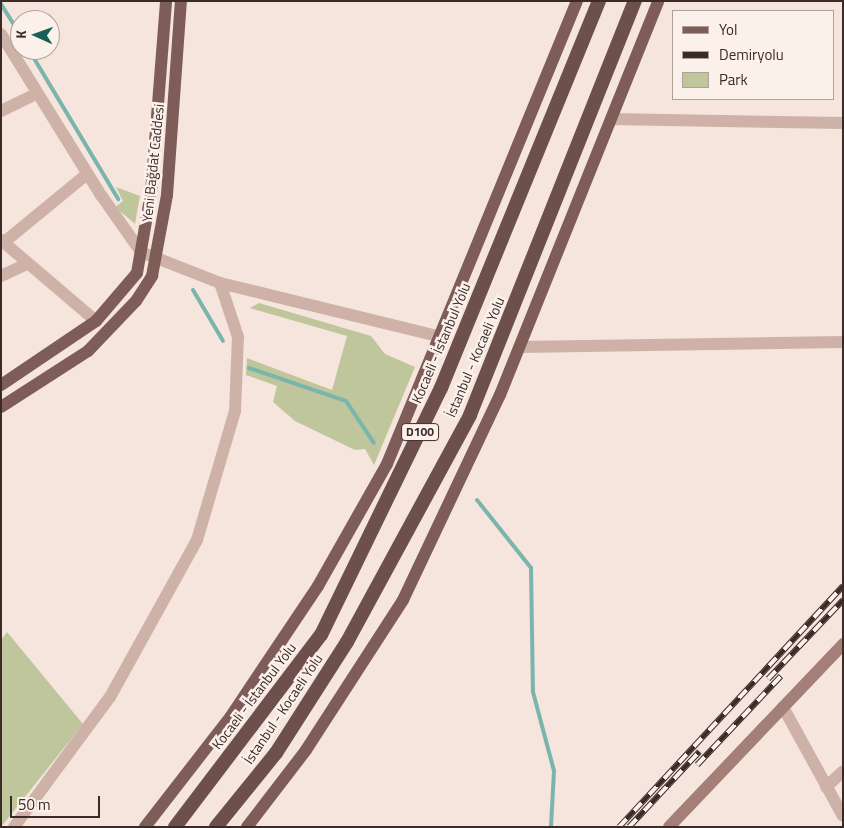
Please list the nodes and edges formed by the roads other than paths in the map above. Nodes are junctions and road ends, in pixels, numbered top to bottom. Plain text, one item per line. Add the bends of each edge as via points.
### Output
1 (166, 1) edge
2 (181, 1) edge
3 (577, 1) edge
4 (599, 1) edge
5 (635, 1) edge
6 (658, 1) edge
7 (1, 34) edge
8 (36, 94) junction
9 (1, 111) edge
10 (610, 119) junction
11 (843, 123) edge
12 (87, 174) junction
13 (2, 242) edge
14 (141, 252) junction
15 (156, 257) junction
16 (25, 265) junction
17 (1, 276) edge
18 (220, 283) junction
19 (96, 321) junction
20 (441, 337) junction
21 (843, 342) edge
22 (520, 347) junction
23 (1, 385) edge
24 (1, 406) edge
25 (843, 644) edge
26 (783, 707) junction
27 (843, 771) edge
28 (826, 787) junction
29 (843, 816) edge
30 (14, 827) edge
31 (145, 827) edge
32 (175, 827) edge
33 (216, 827) edge
34 (247, 827) edge
35 (669, 827) edge

1 - 14 main road, Yeni Bağdat Caddesi via 151,193
2 - 15 main road, Yeni Bağdat Caddesi via 167,195
3 - 20 main road
4 - 32 highway, Kocaeli - İstanbul Yolu / D100 via 441,388 321,635
5 - 33 highway, İstanbul - Kocaeli Yolu / D100 via 470,415 347,642 276,753
6 - 10 main road
7 - 8 street
8 - 9 street
8 - 12 street
10 - 11 street
10 - 22 main road
12 - 13 street
12 - 14 street
13 - 16 street
14 - 15 street
14 - 19 main road, Yeni Bağdat Caddesi via 137,273
15 - 18 street
15 - 24 main road, Yeni Bağdat Caddesi via 152,276 136,301 88,351
16 - 17 street
16 - 19 street
18 - 20 street
18 - 30 street via 238,337 235,411 197,540 110,697
19 - 23 main road, Yeni Bağdat Caddesi
20 - 31 main road via 387,464 318,586 230,716
21 - 22 street
22 - 34 main road via 403,600 306,750
25 - 26 main road
26 - 28 street
26 - 35 main road
27 - 28 street
28 - 29 street

